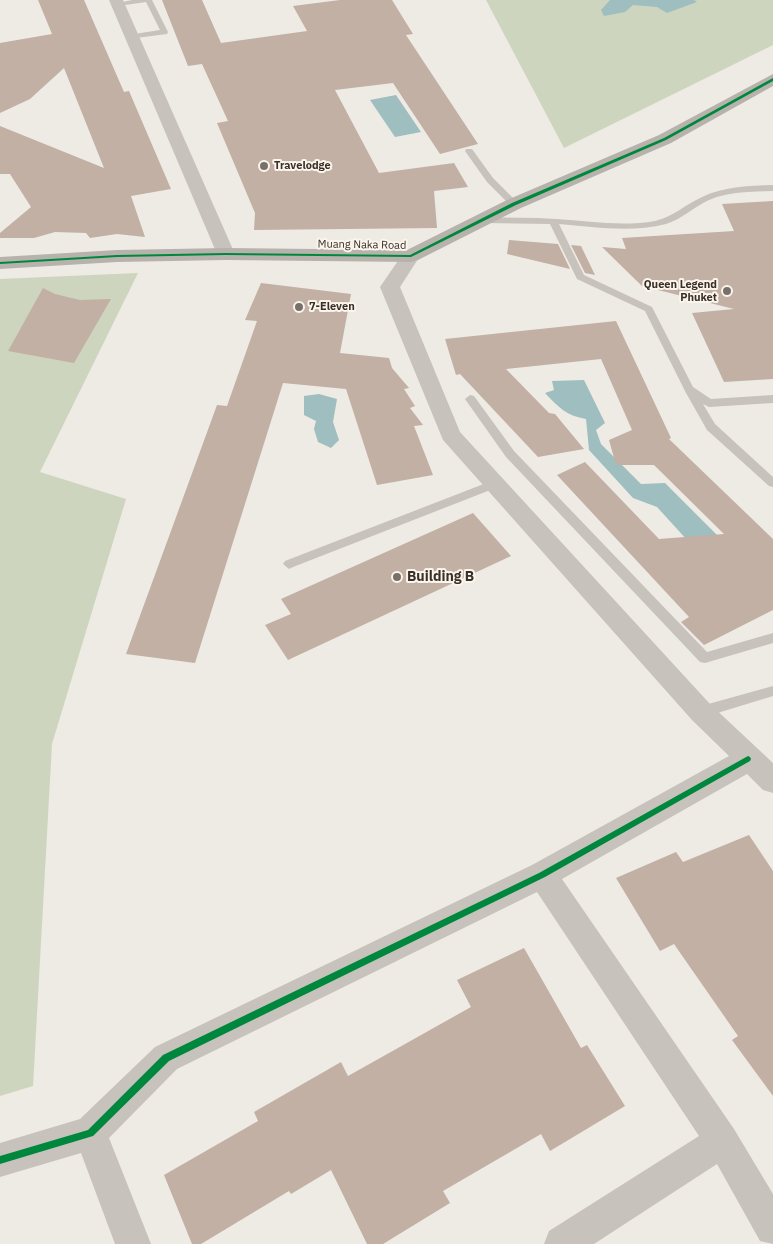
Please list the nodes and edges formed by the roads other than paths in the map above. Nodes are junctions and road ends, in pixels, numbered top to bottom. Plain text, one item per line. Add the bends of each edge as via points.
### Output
1 (117, 2) edge
2 (131, 37) junction
3 (773, 79) edge
4 (470, 151) dead end
5 (773, 188) edge
6 (514, 204) junction
7 (484, 220) junction
8 (553, 221) junction
9 (226, 254) junction
10 (411, 256) junction
11 (0, 264) edge
12 (689, 389) junction
13 (470, 399) dead end
14 (773, 399) edge
15 (773, 483) edge
16 (494, 484) junction
17 (288, 564) dead end
18 (773, 638) edge
19 (773, 690) edge
20 (701, 712) junction
21 (748, 759) junction
22 (773, 781) edge
23 (542, 875) junction
24 (90, 1133) junction
25 (722, 1141) junction
26 (0, 1160) edge
27 (773, 1228) edge
28 (133, 1244) edge
29 (562, 1244) edge

1 - 2 street
1 - 2 lane via 148,0 164,32
2 - 9 street
3 - 6 street, Muang Naka Road via 665,139
4 - 6 lane via 490,180
5 - 8 lane via 712,196 674,219 656,224
6 - 7 street, Muang Naka Road
7 - 8 lane
7 - 10 street, Muang Naka Road
8 - 12 lane via 580,277 649,308
9 - 10 street, Muang Naka Road
9 - 11 street, Muang Naka Road via 118,256
10 - 16 street via 390,287 451,435
12 - 14 lane via 709,404
12 - 15 lane via 711,427
13 - 18 lane via 510,454 705,658
16 - 17 lane
16 - 20 street
19 - 20 lane
20 - 21 street
21 - 22 street
21 - 23 street
23 - 24 street via 166,1058
23 - 25 street
24 - 26 street
24 - 28 street
25 - 27 street
25 - 29 street

